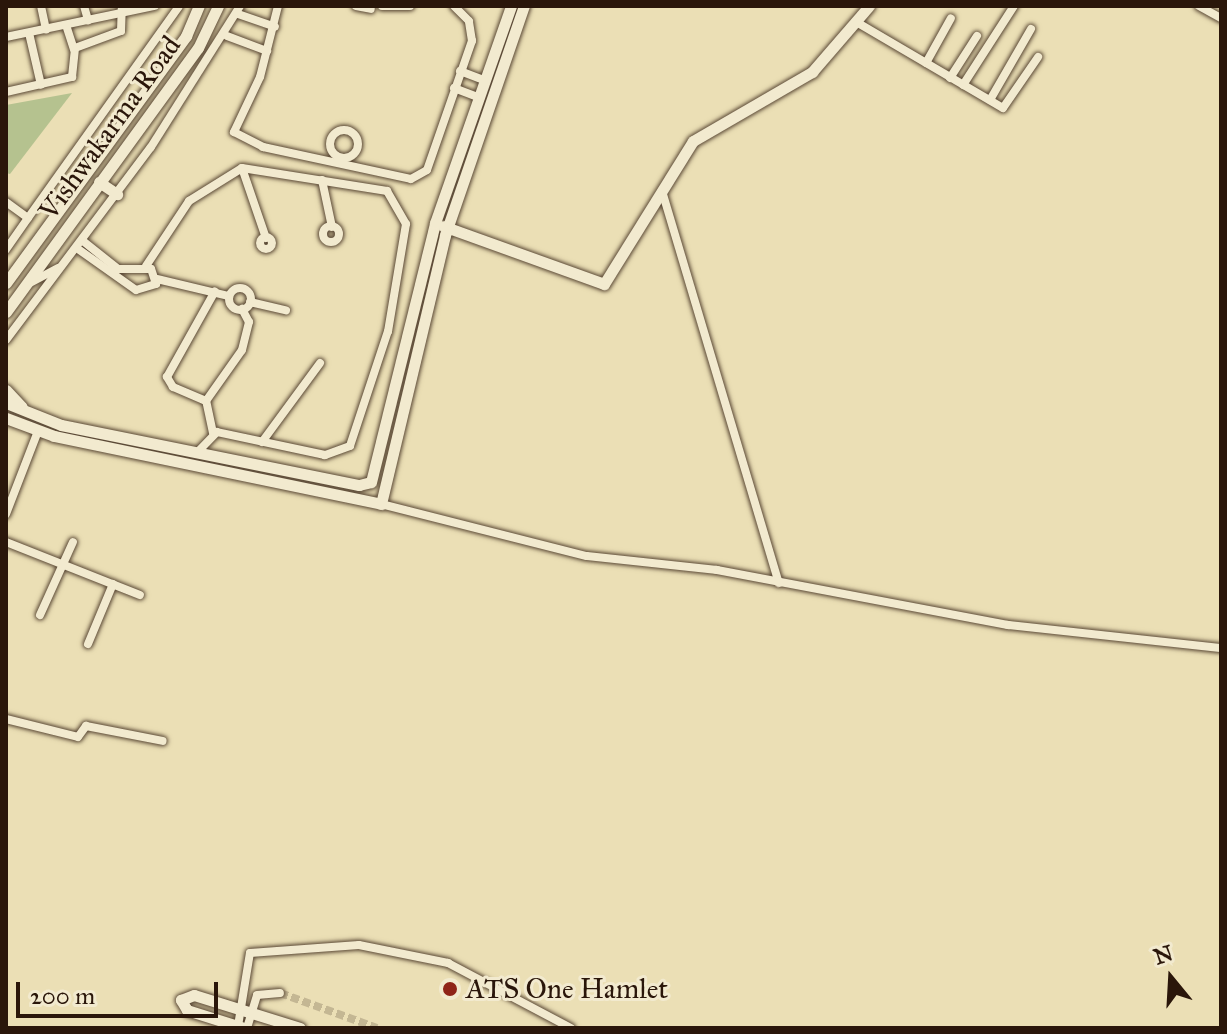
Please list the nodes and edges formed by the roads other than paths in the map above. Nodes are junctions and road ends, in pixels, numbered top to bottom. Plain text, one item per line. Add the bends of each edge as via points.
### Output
1 (41, 6) edge
2 (84, 6) edge
3 (155, 6) edge
4 (179, 6) edge
5 (199, 6) edge
6 (218, 6) edge
7 (278, 6) edge
8 (356, 6) edge
9 (382, 6) edge
10 (410, 6) edge
11 (454, 6) edge
12 (511, 6) edge
13 (524, 6) edge
14 (869, 6) edge
15 (1014, 6) edge
16 (1199, 6) edge
17 (122, 9) edge
18 (371, 9) dead end
19 (239, 10) edge
20 (951, 18) dead end
21 (1221, 18) edge
22 (88, 20) junction
23 (858, 23) junction
24 (66, 25) junction
25 (275, 27) junction
26 (46, 29) junction
27 (1031, 29) dead end
28 (29, 33) junction
29 (227, 36) junction
30 (977, 36) dead end
31 (6, 37) edge
32 (74, 50) junction
33 (267, 51) junction
34 (1038, 57) dead end
35 (926, 63) junction
36 (460, 71) junction
37 (950, 78) junction
38 (484, 80) junction
39 (41, 85) junction
40 (963, 85) junction
41 (454, 88) junction
42 (6, 92) edge
43 (478, 97) junction
44 (990, 100) junction
45 (432, 137) dead end
46 (331, 157) junction
47 (350, 161) junction
48 (242, 168) junction
49 (405, 177) junction
50 (322, 180) junction
51 (99, 182) junction
52 (662, 191) junction
53 (117, 194) junction
54 (8, 203) edge
55 (28, 218) junction
56 (435, 223) junction
57 (332, 227) dead end
58 (453, 231) junction
59 (266, 238) dead end
60 (9, 246) edge
61 (81, 246) junction
62 (28, 255) junction
63 (146, 266) junction
64 (61, 267) junction
65 (157, 279) junction
66 (6, 283) edge
67 (27, 284) junction
68 (215, 291) junction
69 (229, 296) junction
70 (250, 302) junction
71 (242, 309) junction
72 (286, 310) dead end
73 (6, 312) edge
74 (388, 331) junction
75 (406, 338) junction
76 (6, 340) edge
77 (320, 363) dead end
78 (6, 390) edge
79 (206, 401) junction
80 (6, 403) edge
81 (26, 411) junction
82 (6, 418) edge
83 (38, 431) junction
84 (213, 433) junction
85 (262, 442) junction
86 (196, 454) junction
87 (381, 504) junction
88 (6, 514) edge
89 (6, 542) edge
90 (73, 542) dead end
91 (62, 564) junction
92 (779, 583) junction
93 (113, 584) junction
94 (140, 595) dead end
95 (40, 615) dead end
96 (88, 644) dead end
97 (1221, 648) edge
98 (6, 719) edge
99 (163, 741) dead end
100 (280, 993) tunnel mouth
101 (246, 1010) junction
102 (243, 1027) edge
103 (300, 1028) edge
104 (571, 1028) edge

1 - 26 street
2 - 22 street
3 - 17 street
4 - 55 street
5 - 62 street, Vishwakarma Road via 186,36
6 - 51 street, Vishwakarma Road via 198,48
7 - 25 street
8 - 18 street
9 - 10 street
11 - 36 street via 472,32
12 - 38 street
13 - 58 street
14 - 23 street
15 - 40 street
16 - 21 street
17 - 22 street
17 - 32 street via 121,31
19 - 25 street
19 - 29 street
20 - 35 street
22 - 24 street
23 - 35 street
23 - 52 street via 812,72 693,141
24 - 26 street
24 - 32 street
25 - 33 street
26 - 28 street
27 - 44 street
28 - 31 street
28 - 39 street
29 - 33 street
29 - 53 street
30 - 37 street
32 - 39 street via 75,74
33 - 46 street via 234,132 263,147
34 - 44 street via 1010,107
35 - 37 street
36 - 38 street
36 - 41 street
37 - 40 street
38 - 43 street
39 - 42 street
40 - 44 street
41 - 43 street
41 - 49 street via 427,170
43 - 56 street
45 - 49 street via 419,171
46 - 47 street
46 - 47 street via 331,138 348,130 358,142
47 - 49 street
48 - 50 street
48 - 59 street
48 - 63 street via 189,201
50 - 57 street
50 - 74 street via 387,191 400,206 405,256
51 - 53 street
51 - 67 street, Vishwakarma Road
52 - 58 street via 604,284
52 - 92 street
53 - 61 street
54 - 55 street
55 - 60 street
56 - 58 street
56 - 75 street
58 - 87 street
60 - 62 street
61 - 63 street via 118,269
61 - 64 street
61 - 65 street via 136,290 147,292
62 - 66 street, Vishwakarma Road
63 - 65 street
64 - 67 street
64 - 76 street
65 - 68 street
67 - 73 street, Vishwakarma Road
68 - 69 street
68 - 79 street via 167,377 173,387
69 - 70 street via 243,289
69 - 71 street
70 - 71 street
70 - 72 street
71 - 79 street via 249,322 242,350
74 - 75 street
74 - 85 street via 362,425 344,452
75 - 86 street via 375,476 367,484
77 - 85 street
78 - 81 street
79 - 84 street
80 - 81 street
81 - 86 street
82 - 83 street
83 - 87 street
83 - 88 street
84 - 85 street
84 - 86 street
87 - 92 street via 587,556
89 - 91 street
90 - 91 street
91 - 93 street
91 - 95 street
92 - 97 street via 1008,625
93 - 94 street
93 - 96 street
98 - 99 street via 78,737 86,726
100 - 101 street via 259,992
101 - 102 street
101 - 102 street via 194,995 181,1000 187,1010
101 - 103 street
101 - 104 street via 250,953 381,947 473,973

